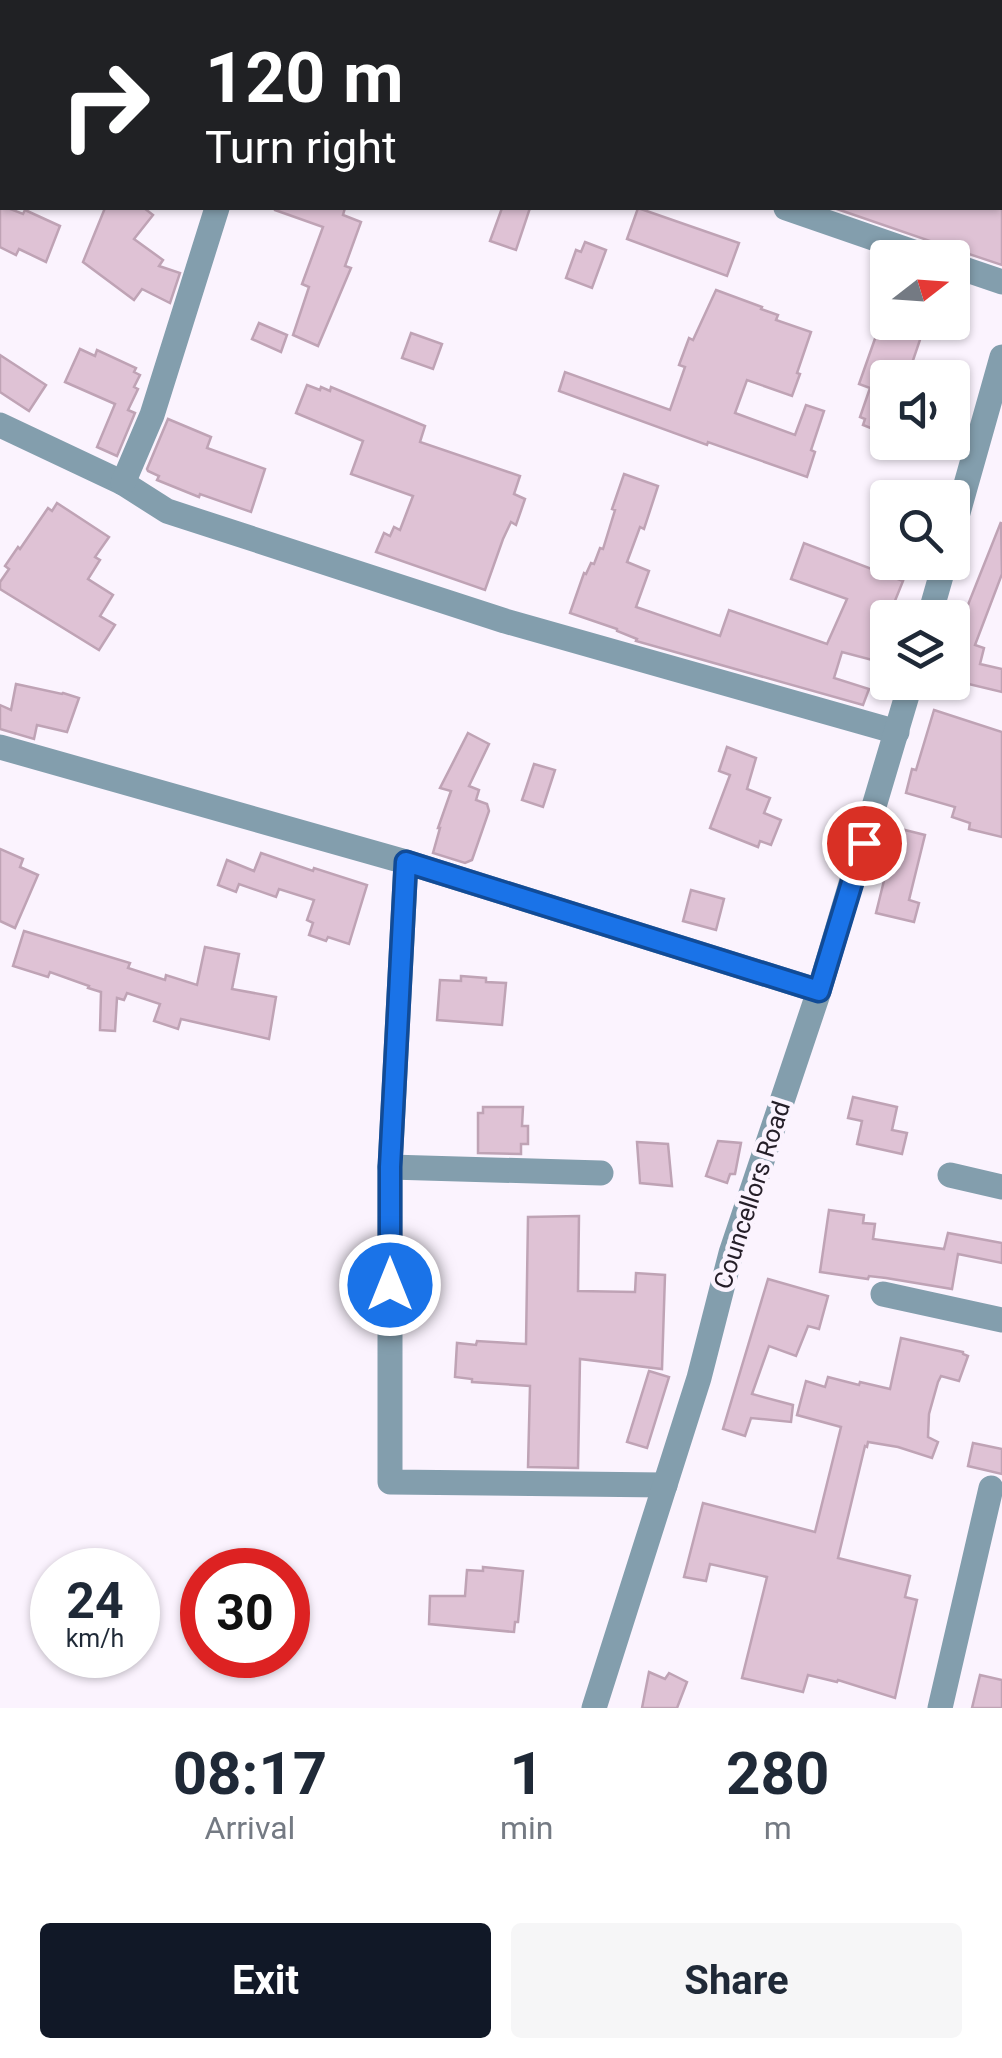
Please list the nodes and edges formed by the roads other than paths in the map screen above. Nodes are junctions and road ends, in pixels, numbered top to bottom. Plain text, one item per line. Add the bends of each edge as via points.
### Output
1 (216, 210) edge
2 (792, 210) edge
3 (879, 240) edge
4 (970, 271) edge
5 (1002, 282) edge
6 (1002, 357) edge
7 (0, 425) edge
8 (967, 480) edge
9 (123, 483) junction
10 (906, 700) edge
11 (897, 732) junction
12 (0, 748) edge
13 (406, 862) junction
14 (819, 991) junction
15 (390, 1167) junction
16 (601, 1173) dead end
17 (950, 1175) dead end
18 (1002, 1188) edge
19 (883, 1294) dead end
20 (1002, 1320) edge
21 (665, 1484) junction
22 (990, 1488) dead end
23 (594, 1708) edge
24 (940, 1708) edge

1 - 9 street via 152,414
2 - 3 street
4 - 5 street
6 - 8 street
7 - 9 street
9 - 11 street via 166,510 505,621
10 - 11 street, Councellors Road
11 - 14 street, Councellors Road
12 - 13 street
13 - 14 street
13 - 15 street
14 - 21 street, Councellors Road via 732,1252
15 - 16 street
15 - 21 street via 390,1482
17 - 18 street
19 - 20 street
21 - 23 street, Councellors Road
22 - 24 street

